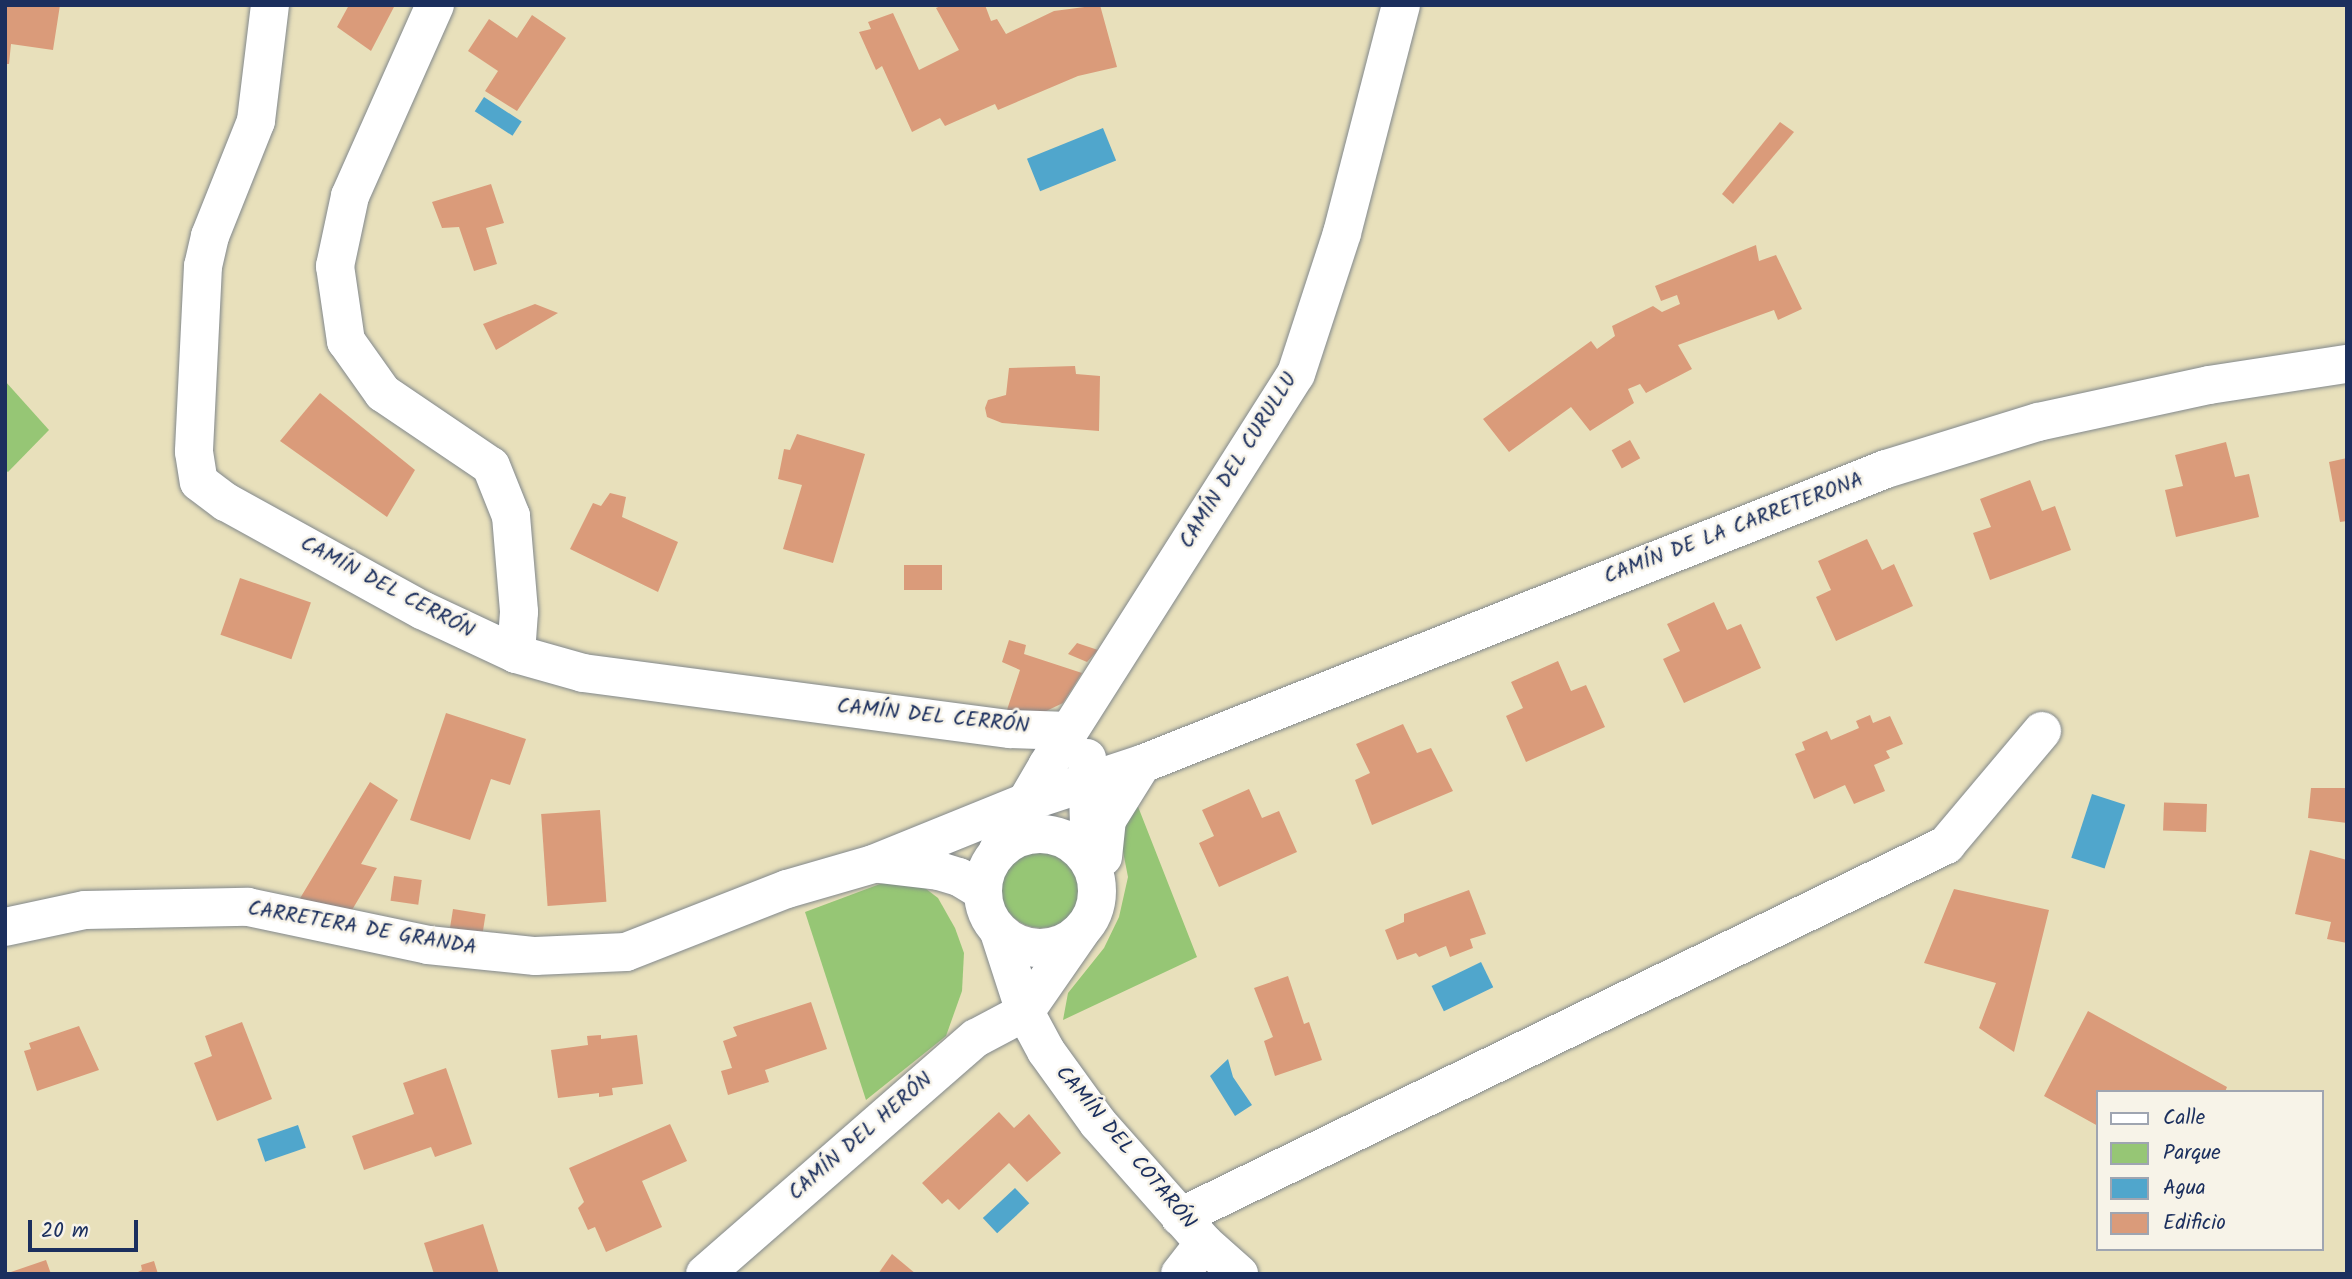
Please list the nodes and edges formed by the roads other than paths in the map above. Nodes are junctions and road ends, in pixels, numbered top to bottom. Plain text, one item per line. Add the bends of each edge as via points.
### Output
1 (270, 5) edge
2 (435, 5) edge
3 (1401, 5) edge
4 (2347, 364) edge
5 (516, 654) junction
6 (2042, 730) dead end
7 (1081, 744) junction
8 (1142, 764) junction
9 (1024, 803) junction
10 (998, 850) junction
11 (873, 864) junction
12 (1089, 867) junction
13 (982, 891) junction
14 (5, 927) edge
15 (1081, 931) junction
16 (999, 932) junction
17 (1025, 1012) junction
18 (1192, 1230) junction
19 (705, 1274) edge
20 (1181, 1274) edge
21 (1239, 1274) edge

1 - 5 street, CAMÍN DEL CERRÓN via 256,121 210,236 203,266 194,452 199,482 226,502 422,610
2 - 5 street via 350,196 335,266 346,341 383,393 491,466 511,516 519,612
3 - 7 street, CAMÍN DEL CURULLU via 1342,233 1296,374
4 - 8 street, CAMÍN DE LA CARRETERONA via 2209,385 2038,422 1886,470
5 - 7 street, CAMÍN DEL CERRÓN via 596,675 997,728
6 - 18 street via 1946,845
7 - 8 street, CAMÍN DE LA CARRETERONA
7 - 9 street, CAMÍN DEL CURULLU
7 - 9 street, CAMÍN DE LA CARRETERONA
7 - 12 street
8 - 12 street via 1107,820
9 - 10 street, CAMÍN DEL CURULLU
9 - 11 street, CARRETERA DE GRANDA
9 - 12 street
10 - 12 street via 1030,834 1048,834 1066,839
10 - 13 street, CAMÍN DEL CURULLU
11 - 13 street, CARRETERA DE GRANDA via 939,871
11 - 14 street, CARRETERA DE GRANDA via 787,889 626,952 535,956 428,945 248,907 85,911
12 - 15 street via 1090,919
13 - 16 street, CAMÍN DEL COTARÓN via 990,920
15 - 16 street via 1050,948 1031,948
15 - 17 street
16 - 17 street, CAMÍN DEL COTARÓN
17 - 18 street, CAMÍN DEL COTARÓN via 1046,1051 1098,1123
17 - 19 street, CAMÍN DEL HERÓN via 975,1038
18 - 20 street
18 - 21 street, CAMÍN DEL COTARÓN

